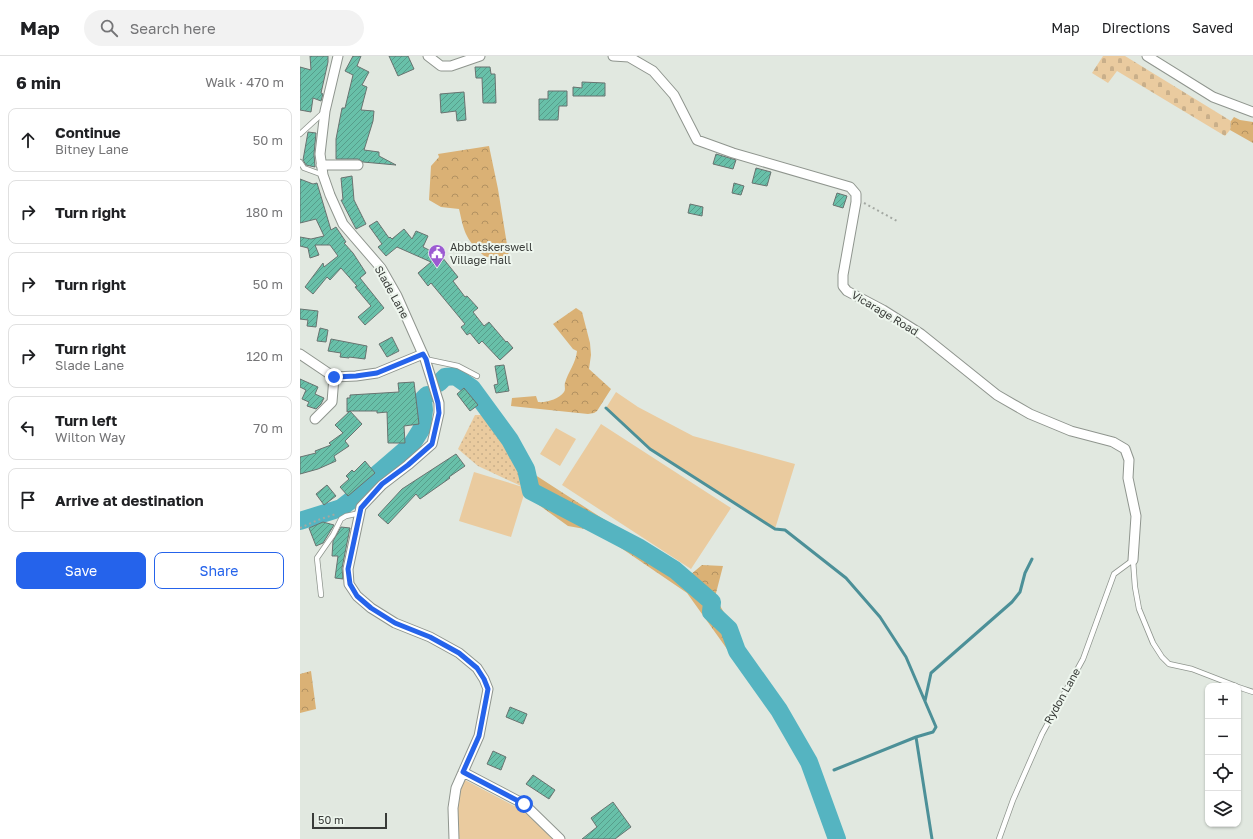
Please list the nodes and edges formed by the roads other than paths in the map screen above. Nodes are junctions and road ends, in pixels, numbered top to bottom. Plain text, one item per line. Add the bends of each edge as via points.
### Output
1 (338, 56) edge
2 (428, 56) edge
3 (480, 56) edge
4 (613, 56) edge
5 (1148, 56) edge
6 (325, 111) junction
7 (1253, 112) edge
8 (300, 134) edge
9 (300, 162) edge
10 (321, 164) junction
11 (358, 165) dead end
12 (323, 174) junction
13 (300, 354) edge
14 (424, 356) junction
15 (477, 376) dead end
16 (334, 377) junction
17 (315, 419) dead end
18 (360, 510) junction
19 (1133, 560) junction
20 (321, 595) dead end
21 (1229, 683) edge
22 (1241, 688) edge
23 (1253, 692) edge
24 (463, 772) junction
25 (454, 839) edge
26 (560, 839) edge
27 (999, 839) edge

1 - 6 street, Slade Lane
2 - 3 street via 441,66 451,66
4 - 19 street, Vicarage Road via 629,57 653,72 674,95 697,140 850,187 856,198 843,275 842,286 847,291 921,334 1010,403 1071,431 1113,442 1125,449 1129,460 1128,478 1136,516
5 - 7 street via 1213,97
6 - 8 lane
6 - 10 street, Slade Lane
9 - 12 lane via 304,168
10 - 11 street
10 - 12 street, Slade Lane
12 - 14 street, Slade Lane via 341,220 384,273
13 - 16 street
14 - 15 lane via 458,366
14 - 16 street via 377,373
14 - 18 street, Slade Lane via 439,413 432,444 382,484
16 - 17 street via 332,402
18 - 20 lane via 341,519 317,558
18 - 24 street via 348,569 350,584 357,596 395,623 430,637 459,653 477,668 488,689 479,736
19 - 21 lane via 1139,609 1153,643 1162,657 1169,664 1192,669
19 - 27 lane, Rydon Lane via 1114,574 1082,659 1042,734
22 - 23 lane
24 - 25 street via 456,788 453,808
24 - 26 street via 524,804

